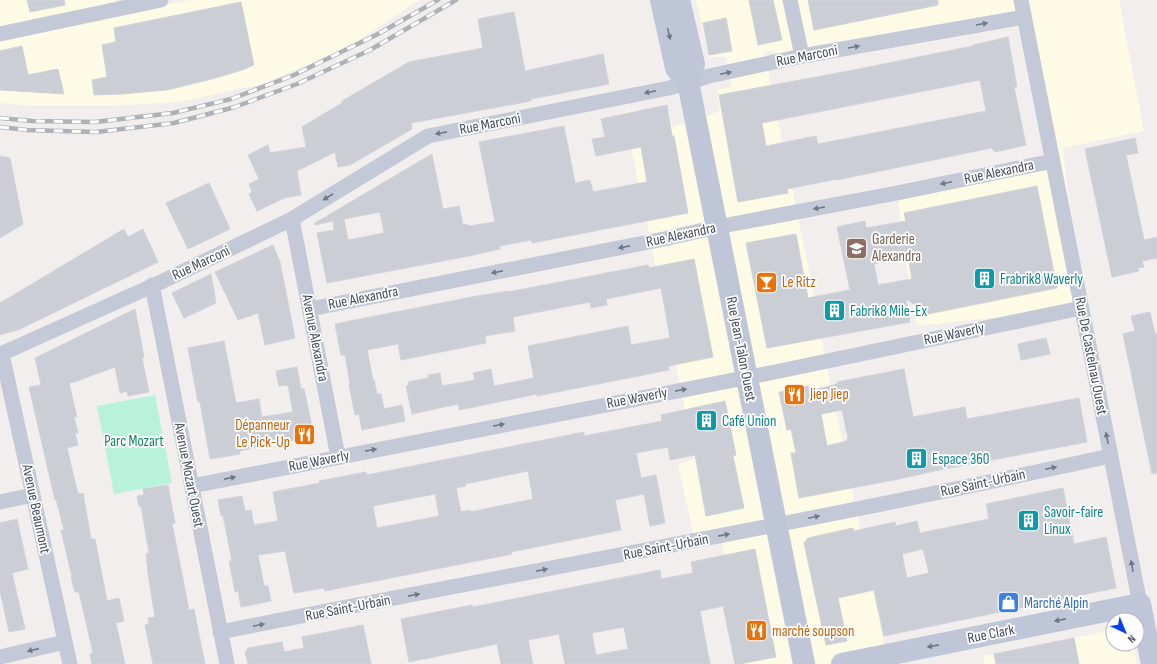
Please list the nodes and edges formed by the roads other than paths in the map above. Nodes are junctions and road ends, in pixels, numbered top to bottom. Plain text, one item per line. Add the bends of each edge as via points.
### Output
1 (161, 0) edge
2 (661, 0) edge
3 (679, 0) edge
4 (790, 0) edge
5 (1021, 0) edge
6 (1024, 17) junction
7 (0, 34) edge
8 (802, 56) junction
9 (688, 82) junction
10 (1053, 161) junction
11 (292, 219) junction
12 (717, 228) junction
13 (152, 285) junction
14 (1081, 308) junction
15 (310, 309) junction
16 (1, 354) edge
17 (747, 377) junction
18 (1110, 456) junction
19 (338, 457) junction
20 (192, 486) junction
21 (33, 495) junction
22 (0, 502) edge
23 (776, 525) junction
24 (1140, 604) junction
25 (220, 632) junction
26 (65, 642) junction
27 (0, 657) edge
28 (70, 664) edge
29 (227, 664) edge
30 (804, 664) edge
31 (842, 664) edge
32 (1152, 664) edge

1 - 7 street
2 -> 9 main road, Rue Jean-Talon Ouest via 676,68
3 - 9 main road, Rue Jean-Talon Ouest via 694,64
4 - 8 street
5 - 6 street, Rue De Castelnau Ouest
8 -> 6 street, Rue Marconi
6 - 10 street, Rue De Castelnau Ouest
9 -> 8 street, Rue Marconi
9 -> 11 street, Rue Marconi via 428,136
9 - 12 main road, Rue Jean-Talon Ouest
10 -> 12 street, Rue Alexandra
10 - 14 street, Rue De Castelnau Ouest
11 - 13 street, Rue Marconi
11 - 15 street, Avenue Alexandra
12 -> 15 street, Rue Alexandra
12 - 17 main road, Rue Jean-Talon Ouest
13 - 16 street, Rue Marconi
13 - 20 street, Avenue Mozart Ouest
14 - 17 street, Rue Waverly
18 -> 14 street, Rue De Castelnau Ouest
15 - 19 street, Avenue Alexandra
16 - 21 street, Avenue Beaumont
19 -> 17 street, Rue Waverly
17 - 23 main road, Rue Jean-Talon Ouest
23 -> 18 street, Rue Saint-Urbain
24 -> 18 street, Rue De Castelnau Ouest
20 -> 19 street, Rue Waverly
20 - 25 street, Avenue Mozart Ouest
21 - 22 street
21 - 26 street, Avenue Beaumont
25 -> 23 street, Rue Saint-Urbain
23 - 30 main road, Rue Jean-Talon Ouest
24 -> 31 main road, Rue Clark
24 - 32 main road, Rue De Castelnau Ouest
25 - 29 street, Avenue Mozart Ouest
26 -> 27 street
26 - 28 street, Avenue Beaumont

